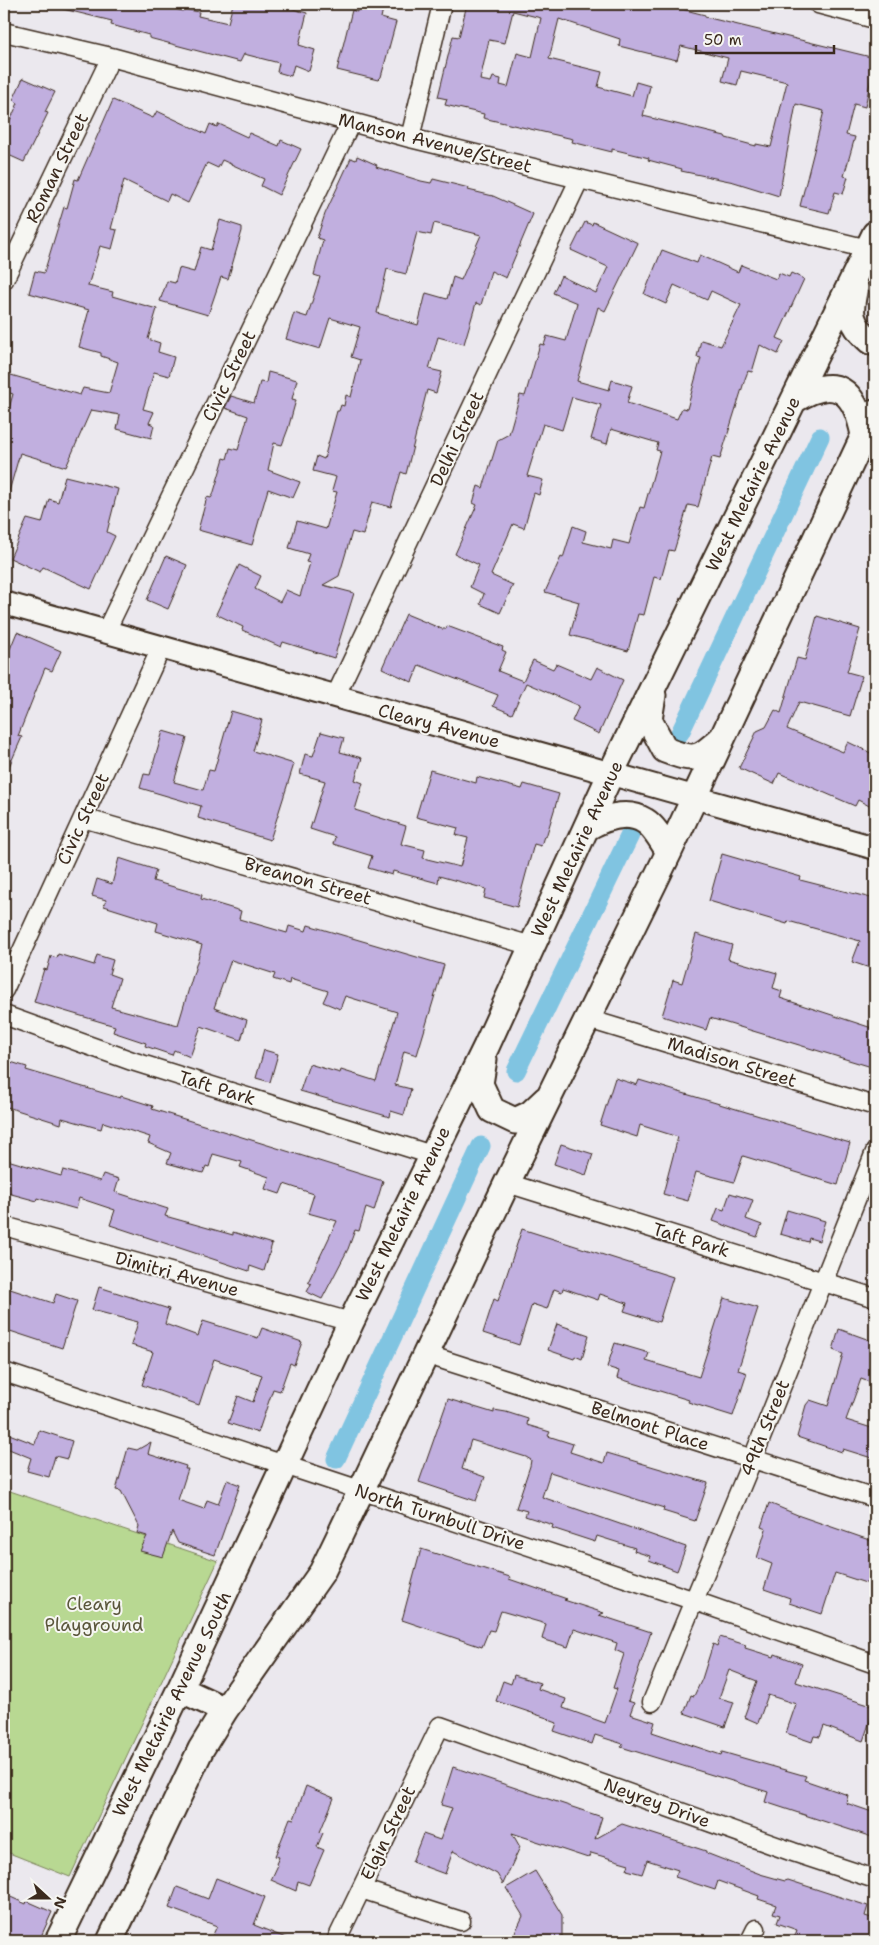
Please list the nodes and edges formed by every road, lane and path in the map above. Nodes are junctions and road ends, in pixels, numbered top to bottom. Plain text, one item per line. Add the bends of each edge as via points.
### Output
1 (442, 4) edge
2 (818, 4) edge
3 (875, 19) edge
4 (4, 32) edge
5 (111, 57) junction
6 (351, 122) junction
7 (410, 138) junction
8 (579, 180) junction
9 (867, 250) edge
10 (4, 280) edge
11 (875, 340) edge
12 (794, 400) junction
13 (875, 412) edge
14 (864, 435) junction
15 (4, 602) edge
16 (106, 631) junction
17 (162, 648) junction
18 (654, 685) junction
19 (334, 697) junction
20 (723, 738) junction
21 (611, 773) junction
22 (695, 796) junction
23 (83, 818) junction
24 (586, 828) junction
25 (875, 848) edge
26 (669, 852) junction
27 (532, 946) junction
28 (4, 990) edge
29 (4, 1015) edge
30 (588, 1019) junction
31 (486, 1047) junction
32 (550, 1095) junction
33 (875, 1106) edge
34 (875, 1152) edge
35 (432, 1155) junction
36 (507, 1183) junction
37 (4, 1226) edge
38 (824, 1281) junction
39 (875, 1298) edge
40 (351, 1322) junction
41 (425, 1354) junction
42 (4, 1372) edge
43 (753, 1458) junction
44 (285, 1466) junction
45 (360, 1490) junction
46 (875, 1498) edge
47 (695, 1601) junction
48 (875, 1664) edge
49 (180, 1689) junction
50 (652, 1702) dead end
51 (225, 1710) junction
52 (440, 1726) joint
53 (875, 1879) edge
54 (361, 1889) junction
55 (461, 1921) dead end
56 (58, 1941) edge
57 (110, 1941) edge
58 (336, 1941) edge

1 - 7 street
2 - 3 street
4 - 5 street, Manson Avenue/Street
5 - 6 street, Manson Avenue/Street
5 - 10 street, Roman Street
6 - 7 street, Manson Avenue/Street
6 - 16 street, Civic Street
7 - 8 street, Manson Avenue/Street
8 - 9 street, Manson Avenue/Street
8 - 19 street, Delhi Street
9 - 11 main road via 850,307 855,328 870,341
9 - 12 main road, West Metairie Avenue
12 - 14 main road via 812,389 837,388 851,397 860,412
12 - 18 main road, West Metairie Avenue
13 - 14 main road
14 - 20 main road
15 - 16 street, Cleary Avenue
16 - 17 street, Cleary Avenue
17 - 19 street, Cleary Avenue
17 - 23 street, Civic Street
18 - 20 main road via 649,720 665,750 684,758 700,757
18 - 21 main road, West Metairie Avenue
19 - 21 street, Cleary Avenue
20 - 22 main road
21 - 22 street, Cleary Avenue
21 - 24 main road, West Metairie Avenue
22 - 25 street, Cleary Avenue
22 - 26 main road
23 - 27 street, Breanon Street
23 - 28 street, Civic Street
24 - 26 main road via 604,818 633,816 646,821
24 - 27 main road, West Metairie Avenue
26 - 30 main road
27 - 31 main road, West Metairie Avenue
29 - 35 street, Taft Park via 132,1061
30 - 32 main road
30 - 33 street, Madison Street
31 - 32 main road via 480,1084 492,1110 515,1121 530,1114
31 - 35 main road, West Metairie Avenue
32 - 36 main road
34 - 38 street, 49th Street
35 - 40 main road, West Metairie Avenue
36 - 38 street, Taft Park
36 - 41 main road
37 - 40 street, Dimitri Avenue
38 - 39 street, Taft Park
38 - 43 street, 49th Street
40 - 44 main road, West Metairie Avenue
41 - 43 street, Belmont Place
41 - 45 main road
42 - 44 street, North Turnbull Drive
43 - 46 street, Belmont Place
43 - 47 street, 49th Street
44 - 45 street, North Turnbull Drive
44 - 49 main road, West Metairie Avenue South
45 - 47 street, North Turnbull Drive
45 - 51 main road via 322,1572
47 - 48 street, North Turnbull Drive
47 - 50 street, 49th Street
49 - 51 main road
49 - 56 main road, West Metairie Avenue South
51 - 57 main road via 201,1749
52 - 53 street, Neyrey Drive
52 - 54 street, Elgin Street
54 - 55 street
54 - 58 street, Elgin Street

